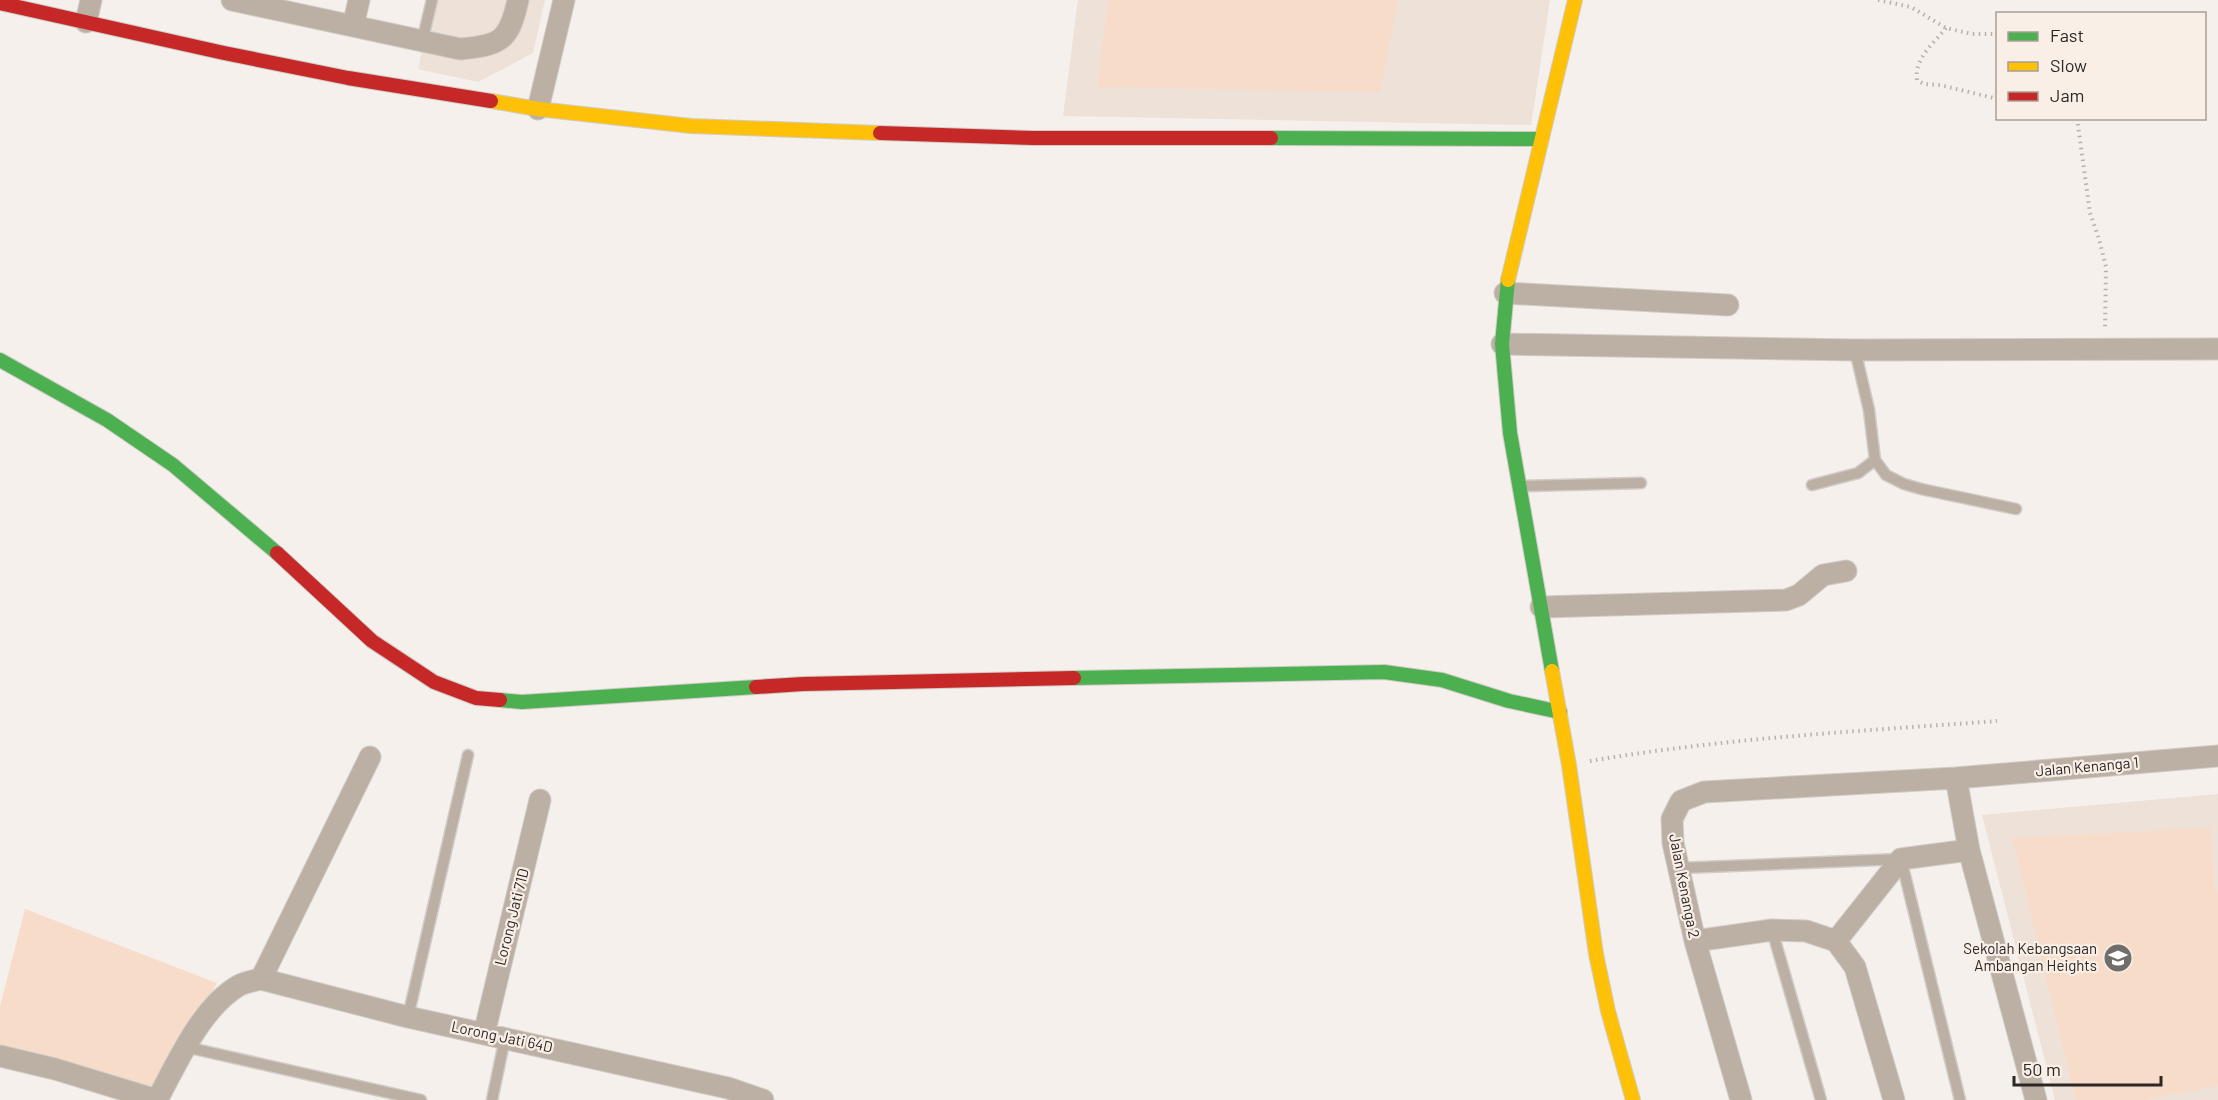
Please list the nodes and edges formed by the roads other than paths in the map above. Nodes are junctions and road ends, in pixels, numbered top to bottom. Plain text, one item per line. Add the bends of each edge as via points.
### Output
1 (91, 0) edge
2 (232, 0) edge
3 (359, 0) edge
4 (432, 0) edge
5 (518, 0) edge
6 (564, 0) edge
7 (1575, 0) edge
8 (0, 3) edge
9 (86, 22) junction
10 (353, 26) junction
11 (422, 42) junction
12 (538, 109) junction
13 (1540, 139) junction
14 (1505, 293) junction
15 (1728, 304) dead end
16 (1502, 344) junction
17 (2218, 349) edge
18 (1855, 350) junction
19 (0, 360) edge
20 (1875, 460) junction
21 (1641, 483) dead end
22 (1812, 485) dead end
23 (1518, 486) junction
24 (2016, 509) dead end
25 (1846, 571) dead end
26 (1541, 608) junction
27 (1560, 712) junction
28 (468, 755) dead end
29 (2218, 756) edge
30 (370, 757) dead end
31 (1956, 778) junction
32 (540, 800) dead end
33 (1970, 850) junction
34 (1901, 860) junction
35 (1680, 868) junction
36 (1772, 930) junction
37 (1695, 941) junction
38 (1836, 942) junction
39 (261, 979) junction
40 (408, 1017) junction
41 (484, 1034) junction
42 (506, 1038) junction
43 (186, 1047) junction
44 (0, 1056) edge
45 (126, 1095) edge
46 (157, 1100) edge
47 (421, 1100) edge
48 (492, 1100) edge
49 (763, 1100) edge
50 (1633, 1100) edge
51 (1741, 1100) edge
52 (1821, 1100) edge
53 (1894, 1100) edge
54 (1960, 1100) edge
55 (2036, 1100) edge

1 - 9 street
2 - 10 street
3 - 10 street
4 - 11 lane
5 - 11 street via 503,39 485,47 460,49
6 - 12 street
7 - 13 street
8 - 9 street
9 - 12 street via 348,78
10 - 11 street
12 - 13 street via 691,126 1033,138
13 - 14 street
14 - 15 street
14 - 16 street
16 - 18 street
16 - 23 street
17 - 18 street
18 - 20 lane via 1869,410
19 - 27 street via 106,420 172,465 252,530 372,641 434,682 476,698 522,702 803,684 1384,672 1442,680
20 - 22 lane via 1858,472
20 - 24 lane via 1886,475 1904,484
21 - 23 lane
23 - 26 street
25 - 26 street via 1823,575 1799,595 1786,600
26 - 27 street
27 - 50 street via 1596,954
28 - 40 lane
29 - 31 street, Jalan Kenanga 1
30 - 39 street
31 - 33 street
31 - 35 street, Jalan Kenanga 2 via 1704,792 1681,801 1672,819
32 - 41 street, Lorong Jati 71D
33 - 34 street
33 - 55 street
34 - 35 lane
34 - 38 street
34 - 54 lane
35 - 37 street, Jalan Kenanga 2
36 - 37 street
36 - 38 street via 1806,931
36 - 52 lane
37 - 51 street, Jalan Kenanga 2
38 - 53 street via 1856,967
39 - 40 street, Lorong Jati 64D
39 - 43 street via 240,985 216,1003
40 - 41 street, Lorong Jati 64D
41 - 42 street, Lorong Jati 64D
42 - 48 lane
42 - 49 street, Lorong Jati 64D via 667,1073
43 - 46 street
43 - 47 lane
44 - 45 street
45 - 46 street

